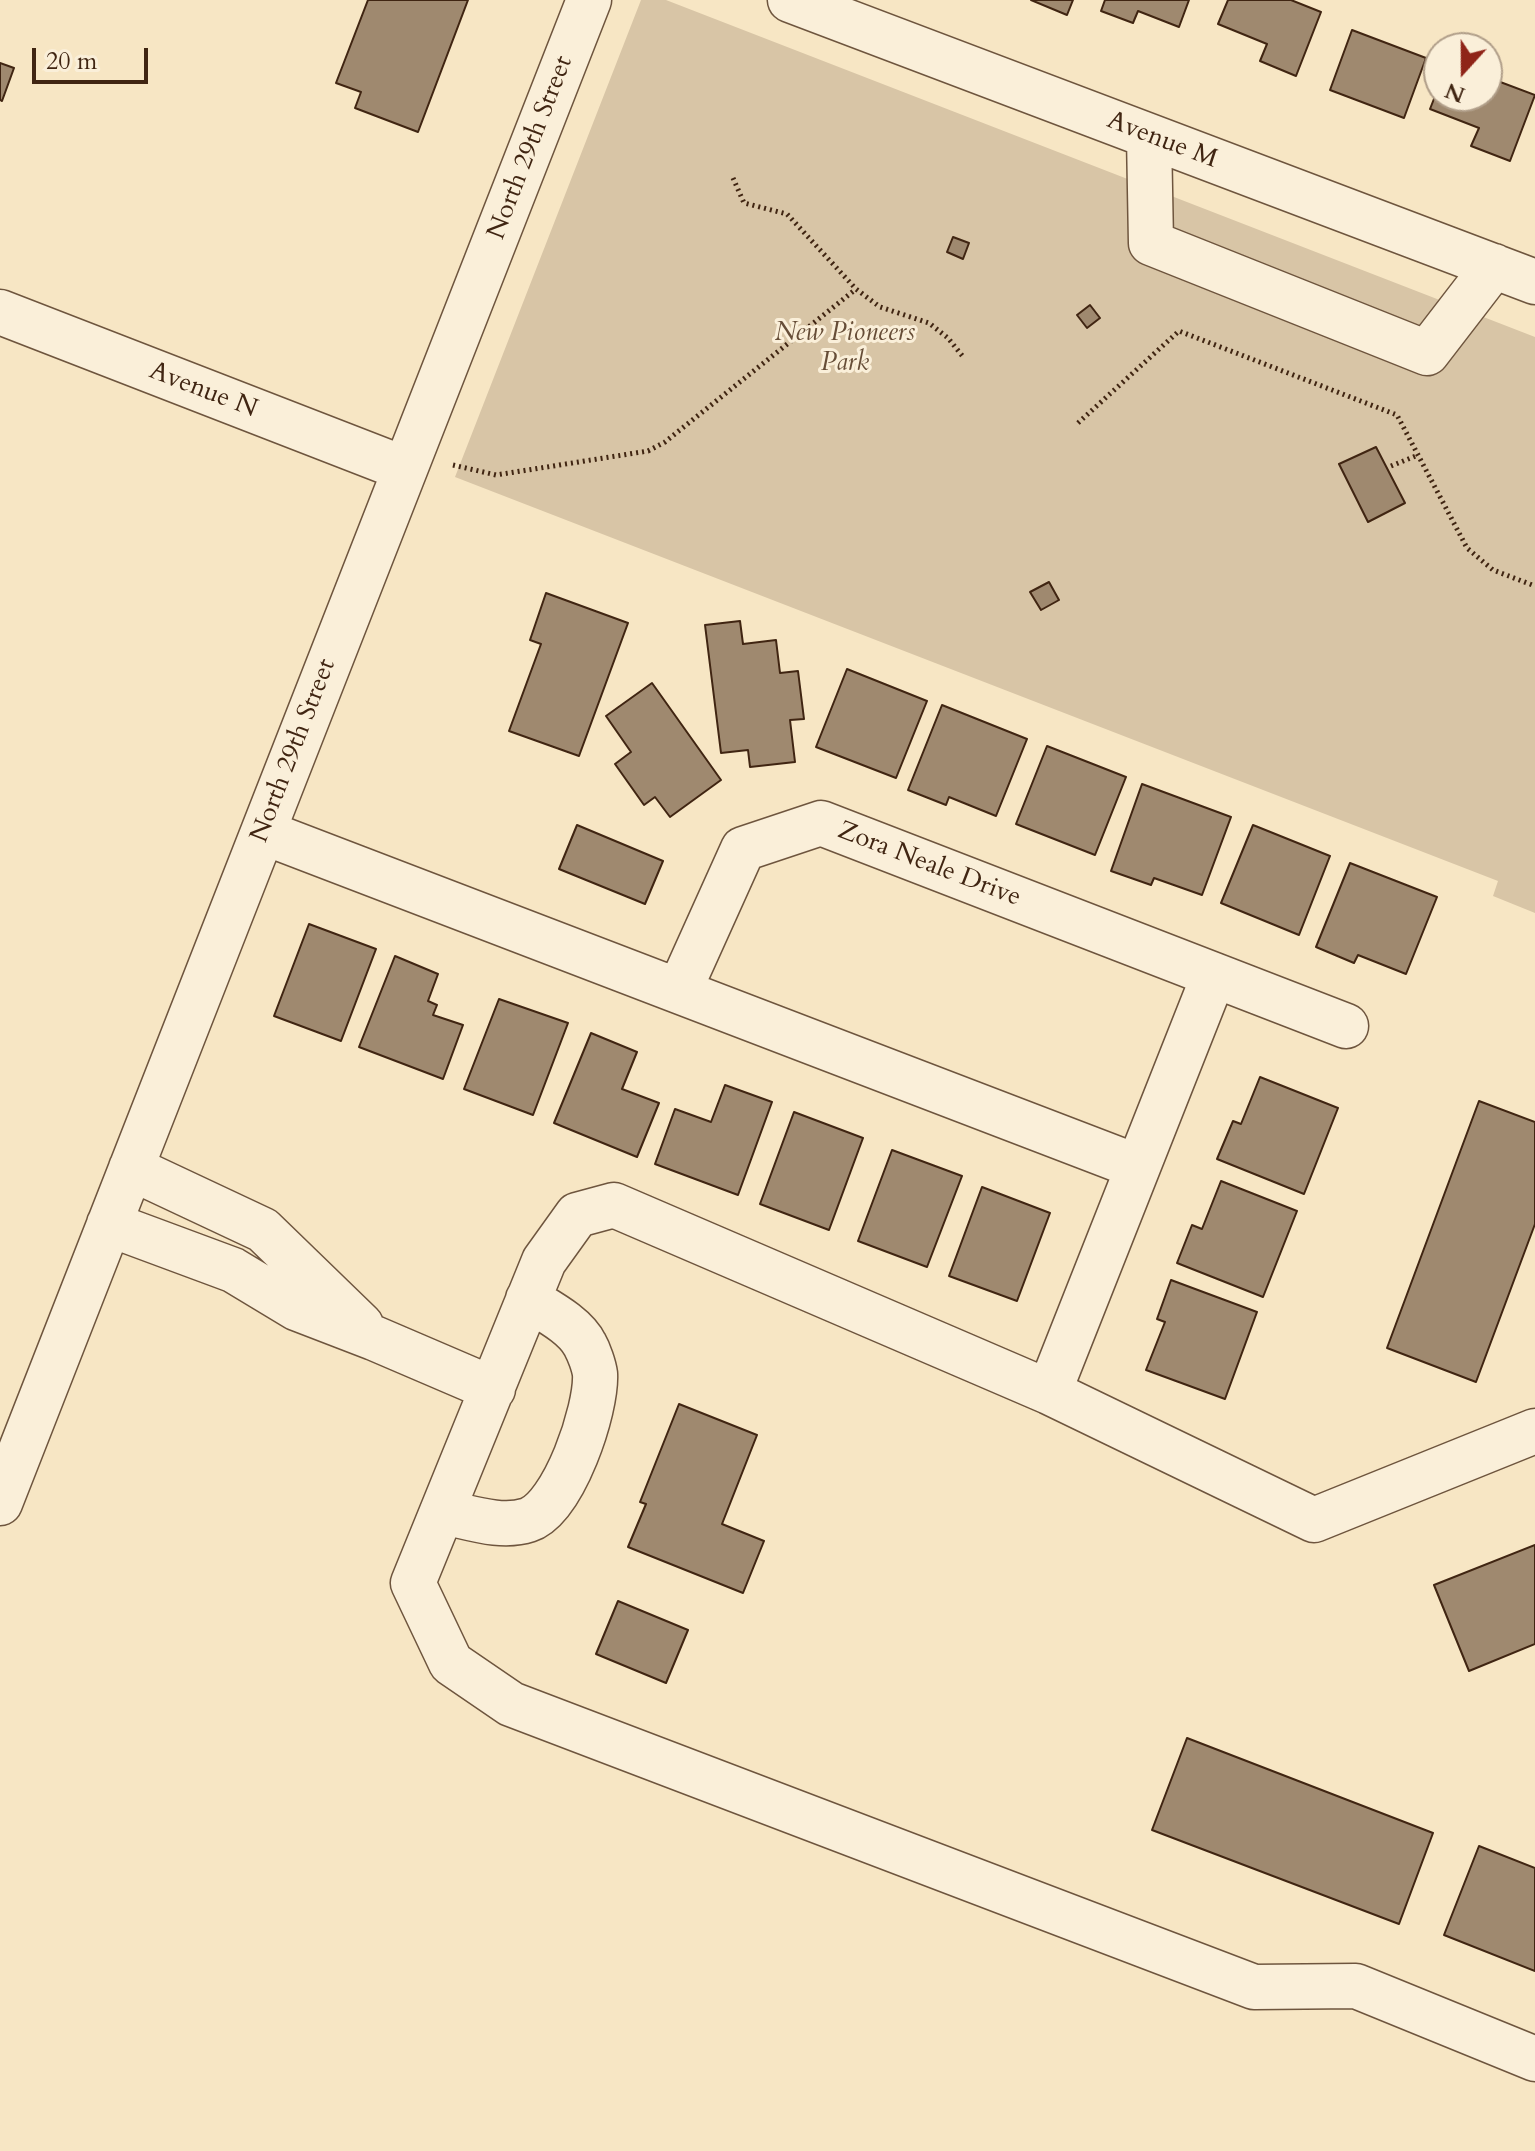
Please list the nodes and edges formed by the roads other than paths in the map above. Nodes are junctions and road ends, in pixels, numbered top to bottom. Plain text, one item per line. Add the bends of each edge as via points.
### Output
1 (589, 0) edge
2 (790, 0) edge
3 (1149, 136) junction
4 (1494, 266) junction
5 (1535, 282) edge
6 (0, 312) edge
7 (405, 469) junction
8 (263, 832) junction
9 (1214, 975) junction
10 (679, 991) junction
11 (1346, 1026) dead end
12 (1138, 1167) junction
13 (131, 1168) junction
14 (109, 1224) junction
15 (528, 1299) junction
16 (374, 1338) junction
17 (493, 1389) junction
18 (1049, 1392) junction
19 (1535, 1431) edge
20 (0, 1503) edge
21 (443, 1512) junction
22 (1535, 2059) edge

1 - 7 street, North 29th Street
2 - 3 street, Avenue M
3 - 4 street, Avenue M
3 - 4 street via 1151,243 1427,353
4 - 5 street, Avenue M
6 - 7 street, Avenue N
7 - 8 street, North 29th Street
8 - 10 street
8 - 13 street, North 29th Street
9 - 10 street, Zora Neale Drive via 821,823 743,849
9 - 11 street, Zora Neale Drive
9 - 12 street
10 - 12 street
12 - 18 street
13 - 14 street, North 29th Street
13 - 16 street via 263,1230
14 - 16 street via 233,1270 296,1308
14 - 20 street, North 29th Street
15 - 17 street
15 - 18 street via 544,1261 577,1215 614,1205
15 - 21 street via 585,1343 595,1373 582,1438 559,1491 529,1520 498,1523
16 - 17 street
17 - 21 street
18 - 19 street via 1314,1520
21 - 22 street via 413,1583 451,1663 511,1704 1254,1987 1356,1986

